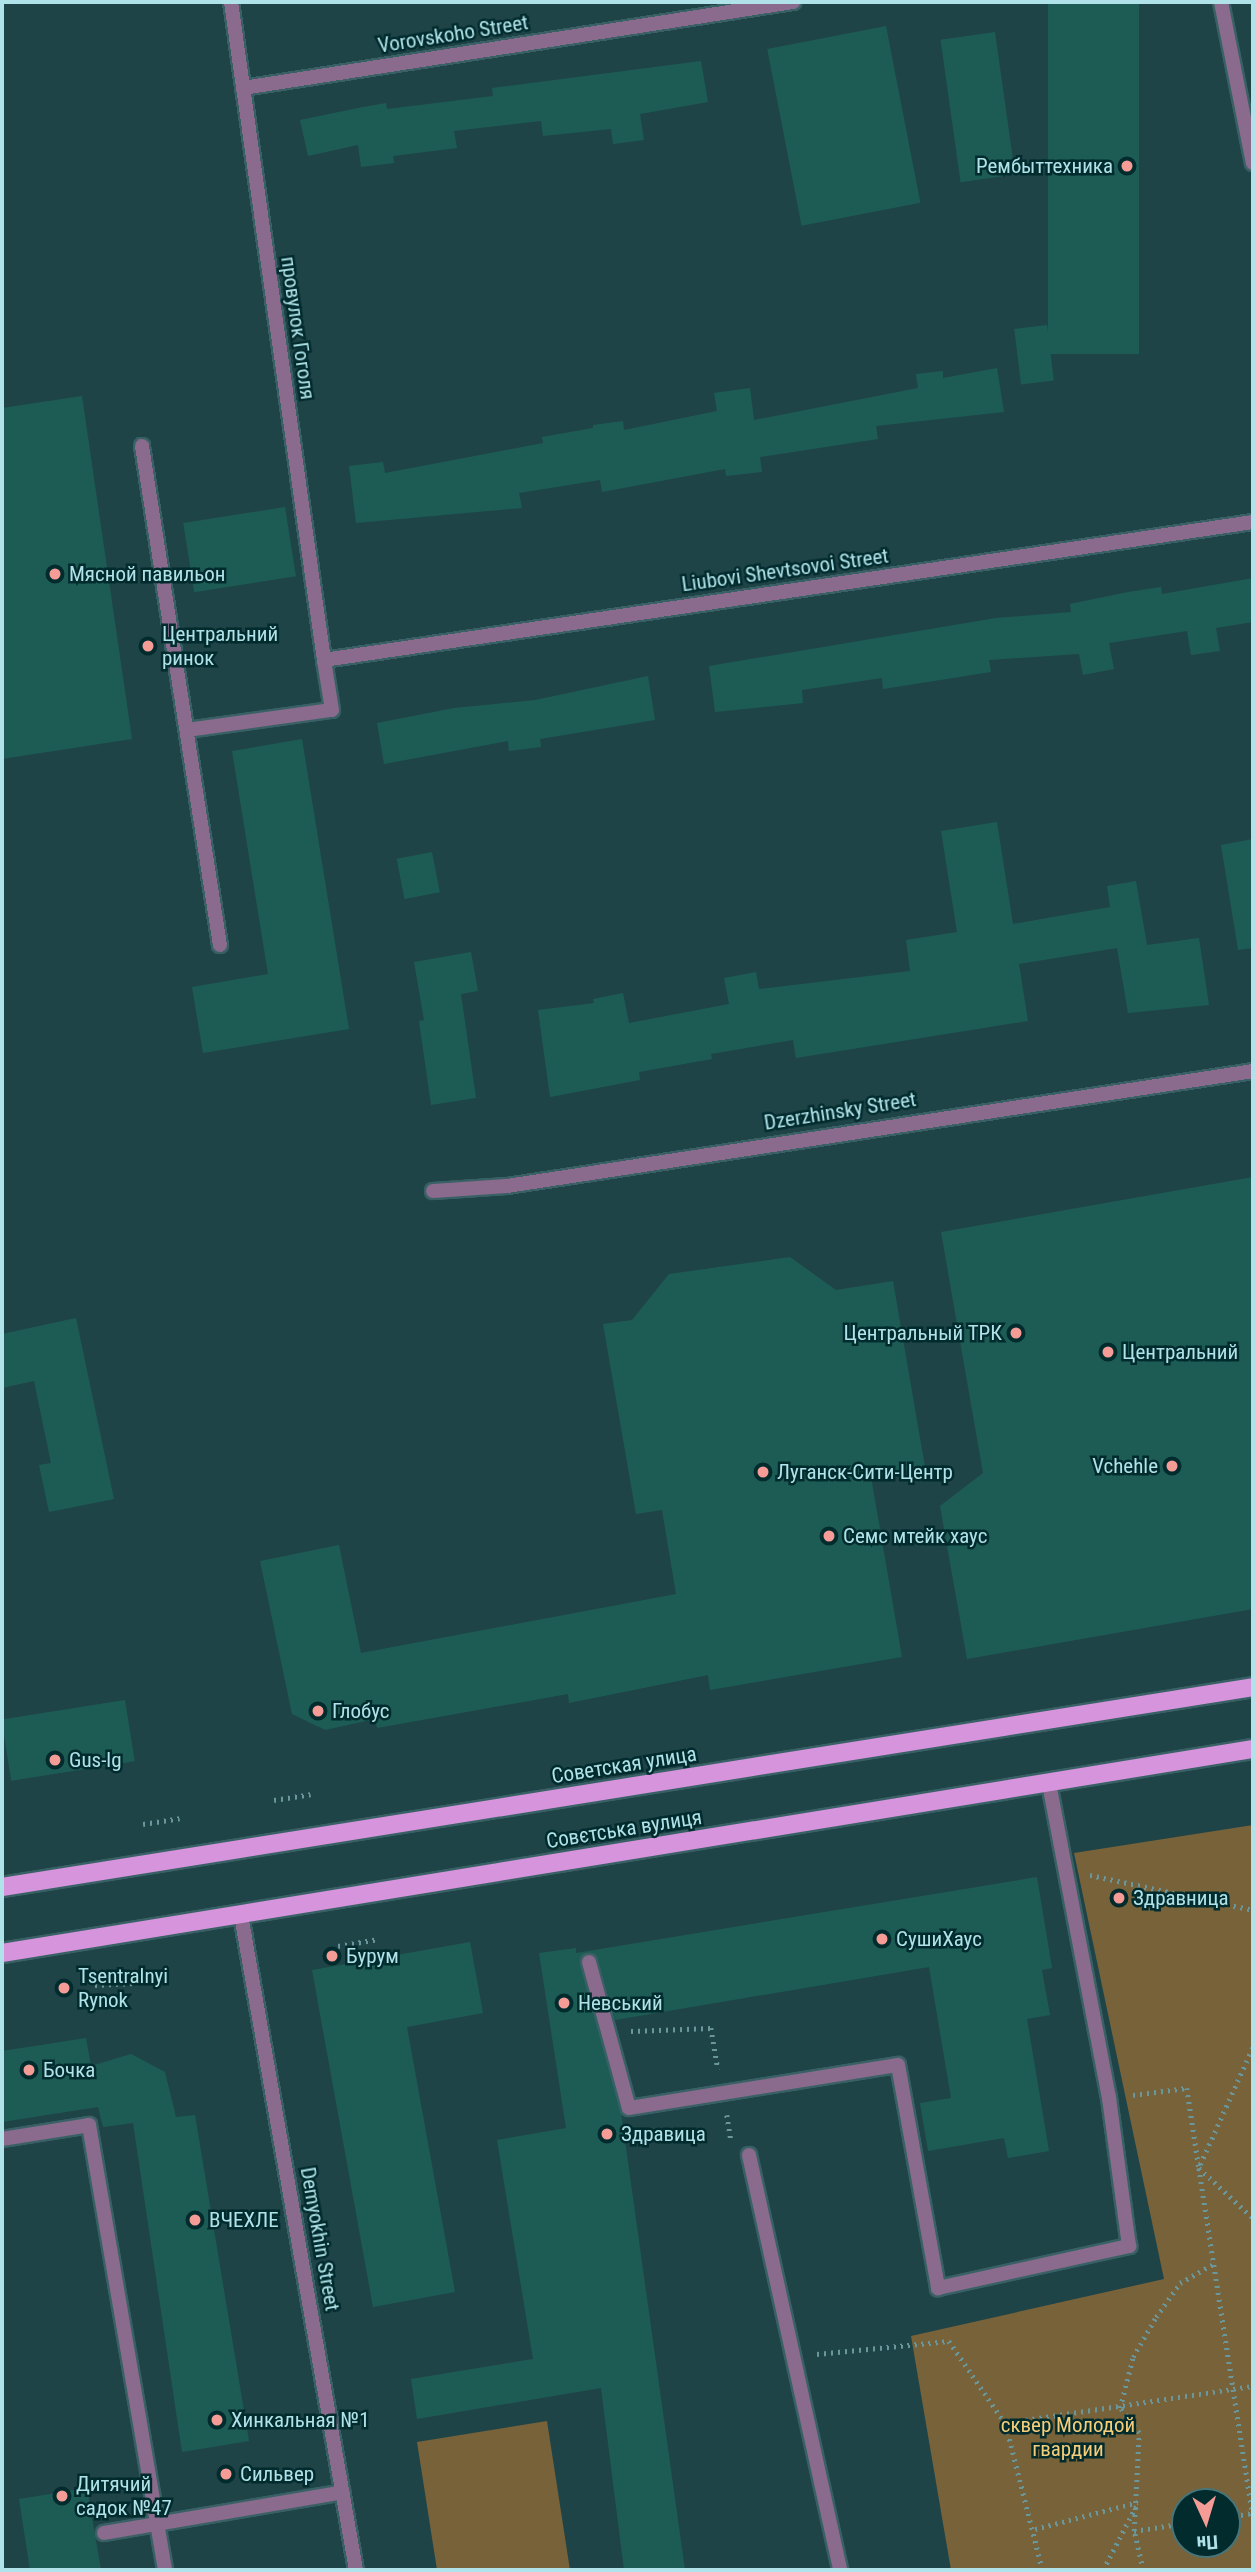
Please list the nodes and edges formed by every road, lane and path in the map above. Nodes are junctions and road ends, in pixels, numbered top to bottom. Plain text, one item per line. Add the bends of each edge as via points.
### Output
1 (231, 2) edge
2 (793, 2) edge
3 (1221, 2) edge
4 (243, 88) junction
5 (1253, 163) edge
6 (142, 446) dead end
7 (1253, 522) edge
8 (324, 660) junction
9 (187, 730) junction
10 (220, 945) dead end
11 (1253, 1071) edge
12 (433, 1191) dead end
13 (1253, 1687) edge
14 (1253, 1749) edge
15 (1049, 1782) junction
16 (311, 1794) dead end
17 (274, 1800) dead end
18 (180, 1818) dead end
19 (143, 1824) dead end
20 (1066, 1870) junction
21 (2, 1887) edge
22 (1253, 1910) edge
23 (241, 1915) junction
24 (378, 1940) dead end
25 (338, 1946) dead end
26 (2, 1953) edge
27 (589, 1962) dead end
28 (134, 1983) dead end
29 (95, 1985) dead end
30 (1253, 2048) edge
31 (1110, 2098) junction
32 (2, 2139) edge
33 (749, 2155) dead end
34 (1199, 2168) junction
35 (1253, 2218) edge
36 (1216, 2263) junction
37 (1253, 2386) edge
38 (1234, 2389) junction
39 (1120, 2409) junction
40 (343, 2492) junction
41 (1138, 2502) junction
42 (1253, 2515) edge
43 (156, 2523) junction
44 (1171, 2525) edge
45 (1035, 2529) junction
46 (1134, 2531) junction
47 (104, 2533) dead end
48 (165, 2570) edge
49 (356, 2570) edge
50 (840, 2570) edge
51 (1042, 2570) edge
52 (1103, 2570) edge
53 (1143, 2570) edge

1 - 4 street, провулок Гоголя
2 - 4 street, Vorovskoho Street
3 - 5 street
4 - 8 street, провулок Гоголя
6 - 9 street
7 - 8 street, Liubovi Shevtsovoi Street
8 - 9 street, провулок Гоголя via 332,710
9 - 10 street
11 - 12 street, Dzerzhinsky Street via 507,1186
13 - 21 main road, Советская улица
14 - 15 main road, Совєтська вулиця
15 - 20 street
15 - 23 main road, Совєтська вулиця
16 - 17 path
18 - 19 path
20 - 22 path
20 - 31 street
23 - 26 main road, Совєтська вулиця
23 - 40 street, Demyokhin Street
24 - 25 path
27 - 31 street via 629,2108 898,2065 938,2288 1129,2246
28 - 29 path
30 - 34 path
31 - 34 path via 1186,2088
32 - 43 street via 89,2125
33 - 50 street
34 - 35 path
34 - 36 path
36 - 38 path
36 - 39 path via 1180,2283 1156,2317 1133,2357
37 - 38 path
38 - 39 path
38 - 42 path
39 - 41 path via 1139,2433
39 - 45 path via 1005,2423
40 - 43 street
40 - 49 street, Demyokhin Street
41 - 45 path
41 - 46 path
41 - 52 path
43 - 47 street
43 - 48 street
44 - 46 path
45 - 51 path
46 - 53 path

